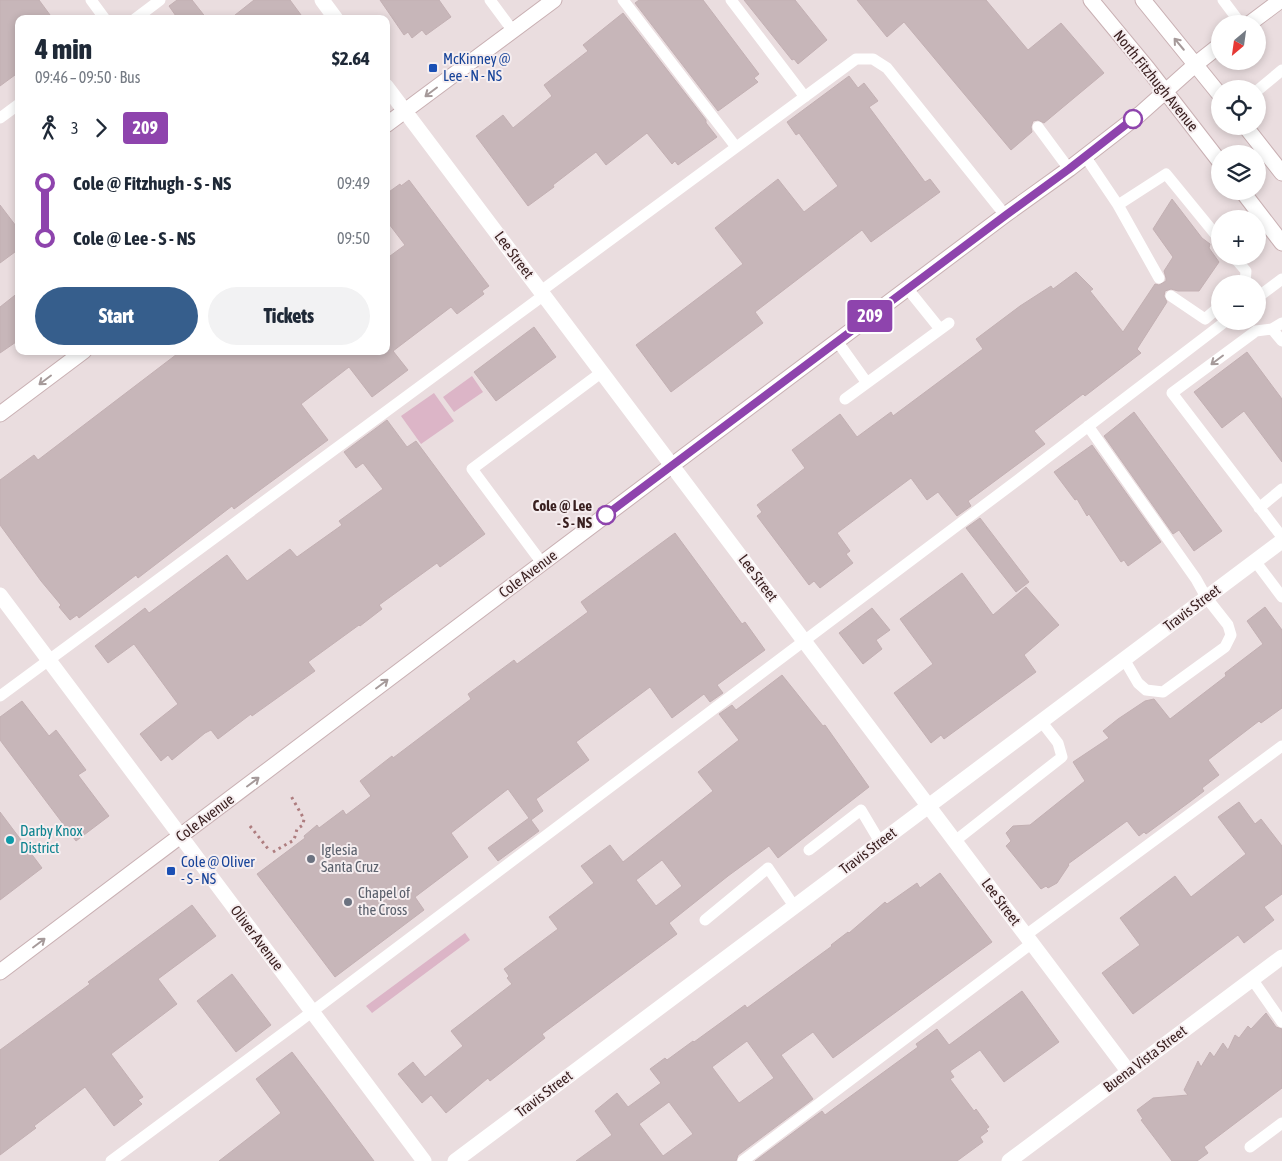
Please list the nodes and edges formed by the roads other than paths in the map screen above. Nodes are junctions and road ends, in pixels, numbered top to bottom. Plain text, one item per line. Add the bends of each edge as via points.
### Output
1 (90, 0) edge
2 (160, 0) edge
3 (322, 0) edge
4 (490, 0) edge
5 (554, 0) edge
6 (623, 0) edge
7 (731, 0) edge
8 (1091, 0) edge
9 (1143, 0) edge
10 (1224, 0) edge
11 (1280, 5) edge
12 (102, 15) edge
13 (139, 15) edge
14 (333, 15) edge
15 (1235, 15) edge
16 (1264, 15) edge
17 (513, 30) junction
18 (1211, 52) edge
19 (1196, 64) junction
20 (1282, 70) edge
21 (1211, 83) edge
22 (1266, 83) edge
23 (390, 91) edge
24 (1165, 91) junction
25 (805, 97) junction
26 (15, 107) edge
27 (406, 111) junction
28 (0, 118) edge
29 (390, 122) edge
30 (1038, 127) dead end
31 (1252, 135) edge
32 (736, 148) junction
33 (1211, 150) edge
34 (1085, 156) junction
35 (1069, 169) junction
36 (1282, 173) edge
37 (1249, 200) edge
38 (1118, 205) junction
39 (1006, 215) junction
40 (1211, 229) edge
41 (1282, 243) edge
42 (1159, 278) dead end
43 (1282, 278) edge
44 (907, 288) junction
45 (1266, 291) edge
46 (543, 293) junction
47 (1171, 296) dead end
48 (1211, 314) edge
49 (1277, 326) edge
50 (1214, 330) edge
51 (1282, 341) edge
52 (836, 342) junction
53 (79, 355) edge
54 (602, 372) junction
55 (867, 383) junction
56 (846, 399) dead end
57 (0, 414) edge
58 (1088, 426) junction
59 (672, 465) junction
60 (1282, 489) edge
61 (1259, 508) junction
62 (1282, 539) edge
63 (1255, 561) junction
64 (542, 563) junction
65 (0, 595) edge
66 (1206, 597) junction
67 (1282, 597) edge
68 (804, 640) junction
69 (1124, 659) junction
70 (48, 660) junction
71 (0, 696) edge
72 (1041, 721) junction
73 (1282, 746) edge
74 (928, 806) junction
75 (181, 836) junction
76 (955, 841) junction
77 (880, 842) junction
78 (809, 850) dead end
79 (794, 906) junction
80 (705, 920) dead end
81 (1029, 939) junction
82 (1282, 957) edge
83 (0, 972) edge
84 (1252, 979) junction
85 (312, 1011) junction
86 (1282, 1022) edge
87 (1128, 1071) junction
88 (1282, 1124) edge
89 (1250, 1147) dead end
90 (111, 1161) edge
91 (424, 1161) edge
92 (455, 1161) edge
93 (744, 1161) edge
94 (1009, 1161) edge

1 - 12 lane
2 - 13 lane
3 - 14 street
4 - 17 lane
5 - 17 street
6 - 32 lane
7 - 25 lane
8 - 24 street, North Fitzhugh Avenue
19 -> 9 street
10 - 15 lane
11 - 16 street
17 -> 27 street
18 - 19 street, Cole Avenue
19 - 21 street
19 - 24 street, Cole Avenue
20 - 22 lane
23 - 27 street, Lee Street
24 - 33 street, North Fitzhugh Avenue
24 - 34 street, Cole Avenue
25 - 32 lane
25 - 39 lane via 856,60 864,58 880,62
26 - 28 lane
27 - 29 street
27 - 46 street, Lee Street
30 - 35 lane
31 - 36 street
32 - 46 lane
34 - 35 street, Cole Avenue
34 - 38 lane
35 - 39 street, Cole Avenue
37 - 41 street
38 - 40 lane via 1166,174
38 - 42 lane
39 - 44 street, Cole Avenue
43 - 45 lane
44 - 52 street, Cole Avenue
44 - 55 lane via 944,326
46 - 54 street, Lee Street
46 - 70 lane
47 - 48 lane via 1205,319
49 - 51 lane
49 -> 61 lane via 1256,331 1172,393
50 - 58 lane
52 - 55 lane
52 - 59 street, Cole Avenue
53 -> 57 street
54 - 59 street, Lee Street
54 - 64 lane via 472,468
55 - 56 lane
58 - 66 lane
58 - 68 lane
59 - 64 street, Cole Avenue
59 - 68 street, Lee Street
60 - 61 lane
61 - 62 lane
62 - 63 street, Travis Street
63 - 66 street, Travis Street
63 - 67 lane
75 -> 64 street, Cole Avenue
65 - 70 street, Oliver Avenue
66 - 69 street, Travis Street
66 - 69 lane via 1228,625 1231,635 1225,647 1163,692 1146,690
68 - 74 street, Lee Street
68 - 85 lane
69 - 72 street, Travis Street
70 - 71 lane
70 - 75 street, Oliver Avenue
72 - 74 street, Travis Street
72 - 76 lane via 1058,743 1062,757
73 - 81 lane
74 - 76 street, Lee Street
74 - 77 street, Travis Street
83 -> 75 street, Cole Avenue
75 - 85 street, Oliver Avenue
76 - 81 street, Lee Street
77 - 78 lane via 861,810
77 - 79 street, Travis Street
79 - 80 lane via 768,868
79 - 92 street, Travis Street
81 - 87 street, Lee Street
81 - 93 lane
82 - 84 street, Buena Vista Street
84 - 86 lane
84 - 87 street, Buena Vista Street
85 - 90 lane
85 - 91 street, Oliver Avenue
87 - 94 street, Buena Vista Street
88 - 89 lane

